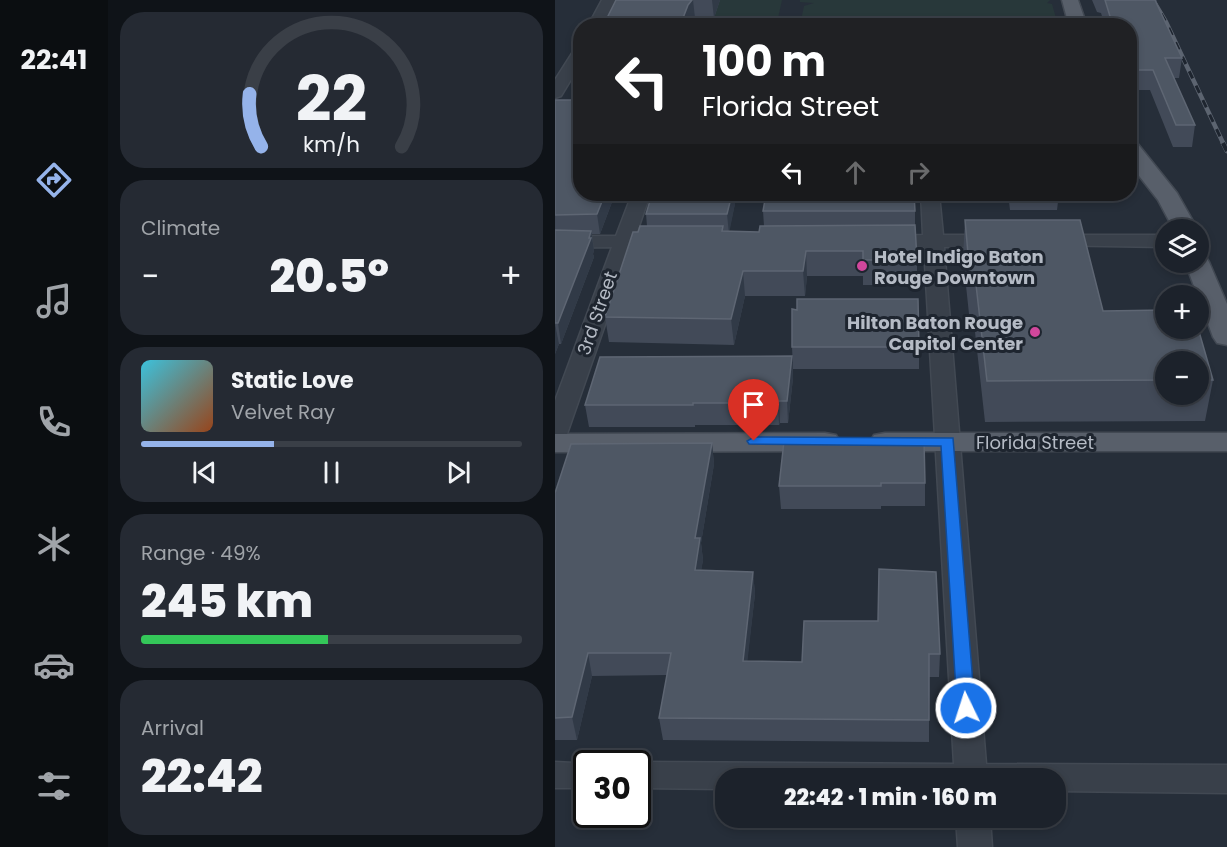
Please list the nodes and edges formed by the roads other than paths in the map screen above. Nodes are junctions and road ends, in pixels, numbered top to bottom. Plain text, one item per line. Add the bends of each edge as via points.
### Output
1 (609, 0) edge
2 (1070, 0) edge
3 (599, 18) edge
4 (1076, 18) edge
5 (573, 62) edge
6 (573, 83) edge
7 (557, 86) edge
8 (1137, 158) edge
9 (638, 201) edge
10 (930, 201) edge
11 (1180, 219) edge
12 (681, 241) edge
13 (862, 241) edge
14 (1155, 241) edge
15 (555, 242) edge
16 (623, 242) junction
17 (933, 242) junction
18 (1201, 273) edge
19 (1227, 337) edge
20 (555, 434) edge
21 (948, 441) junction
22 (1227, 442) edge
23 (555, 443) edge
24 (970, 768) edge
25 (555, 775) edge
26 (573, 775) edge
27 (651, 775) edge
28 (715, 775) edge
29 (1066, 777) edge
30 (1227, 778) edge
31 (974, 828) edge
32 (975, 847) edge

1 - 3 street
2 - 4 main road
5 - 7 street
6 - 7 street
8 - 11 main road via 1169,198
9 - 16 street, 3rd Street
10 - 17 street
12 - 16 street
13 - 17 street
14 - 17 street
15 - 16 street
16 - 20 street, 3rd Street
17 - 21 street
18 - 19 main road
21 - 22 main road, Florida Street
21 - 23 main road, Florida Street
21 - 24 street
25 - 26 street
27 - 28 street
29 - 30 street
31 - 32 street

